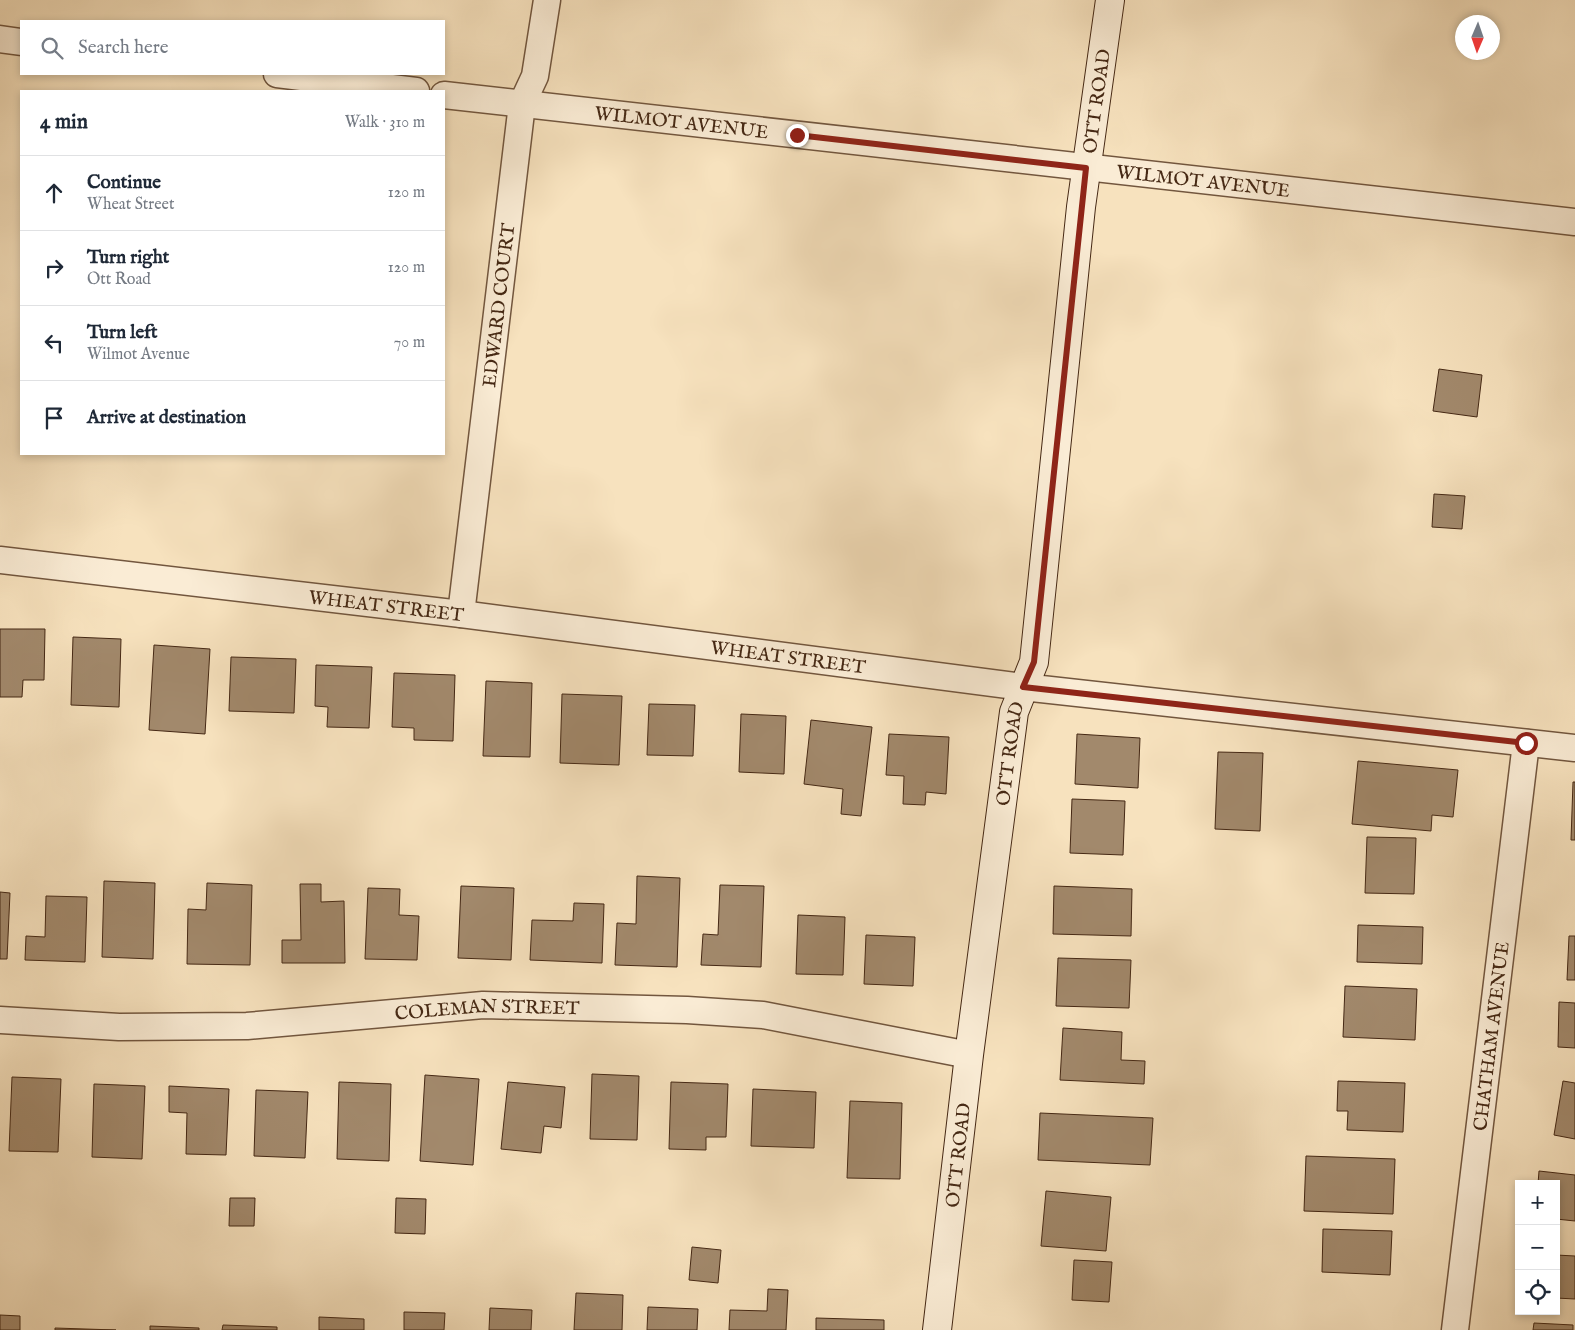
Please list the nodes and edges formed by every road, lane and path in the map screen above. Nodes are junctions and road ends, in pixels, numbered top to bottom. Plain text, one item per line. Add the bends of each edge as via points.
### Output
1 (547, 0) edge
2 (1110, 0) edge
3 (0, 39) edge
4 (20, 42) edge
5 (285, 75) edge
6 (408, 90) edge
7 (445, 95) edge
8 (522, 104) junction
9 (1086, 168) junction
10 (1575, 222) edge
11 (0, 560) edge
12 (460, 614) junction
13 (1023, 687) junction
14 (1526, 743) junction
15 (1575, 748) edge
16 (0, 1020) edge
17 (969, 1055) junction
18 (937, 1330) edge
19 (1455, 1330) edge

1 - 8 street, EDWARD COURT via 535,76
2 - 9 street, OTT ROAD
3 - 4 street
5 - 6 street
7 - 8 street, WILMOT AVENUE
8 - 9 street, WILMOT AVENUE
8 - 12 street, EDWARD COURT
9 - 10 street, WILMOT AVENUE
9 - 13 street, OTT ROAD via 1034,662
11 - 12 street, WHEAT STREET
12 - 13 street, WHEAT STREET
13 - 14 street, WHEAT STREET
13 - 17 street, OTT ROAD via 1014,712
14 - 15 street, WHEAT STREET
14 - 19 street, CHATHAM AVENUE
16 - 17 street, COLEMAN STREET via 119,1027 247,1026 483,1005 688,1010 763,1014
17 - 18 street, OTT ROAD

